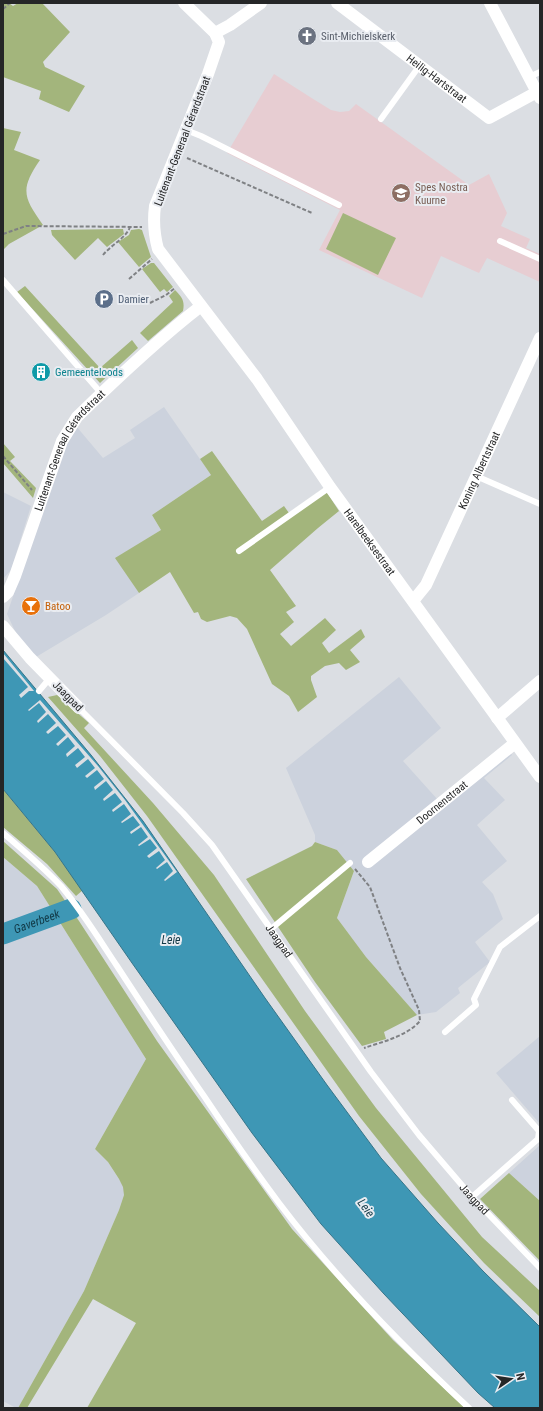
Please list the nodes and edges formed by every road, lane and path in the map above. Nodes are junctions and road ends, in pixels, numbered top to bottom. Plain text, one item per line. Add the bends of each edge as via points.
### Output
1 (10, 3) edge
2 (184, 3) edge
3 (261, 3) edge
4 (490, 3) edge
5 (339, 5) edge
6 (3, 9) edge
7 (217, 38) junction
8 (420, 65) junction
9 (535, 74) edge
10 (539, 95) edge
11 (381, 119) dead end
12 (186, 130) junction
13 (176, 153) junction
14 (339, 206) dead end
15 (312, 213) dead end
16 (130, 227) junction
17 (154, 227) junction
18 (3, 234) edge
19 (500, 241) dead end
20 (161, 253) junction
21 (103, 255) dead end
22 (540, 259) edge
23 (129, 279) dead end
24 (3, 280) edge
25 (183, 282) junction
26 (150, 303) dead end
27 (201, 306) junction
28 (540, 338) edge
29 (101, 393) junction
30 (3, 456) edge
31 (476, 476) junction
32 (330, 488) junction
33 (42, 496) junction
34 (540, 504) edge
35 (239, 551) dead end
36 (3, 597) edge
37 (413, 601) junction
38 (3, 626) edge
39 (50, 678) junction
40 (540, 681) edge
41 (39, 691) dead end
42 (79, 708) joint
43 (497, 718) junction
44 (515, 743) junction
45 (540, 777) edge
46 (3, 833) edge
47 (368, 862) dead end
48 (350, 863) joint
49 (540, 916) edge
50 (271, 929) junction
51 (445, 1032) dead end
52 (356, 1051) junction
53 (512, 1100) dead end
54 (472, 1197) junction
55 (540, 1268) edge
56 (469, 1408) edge

1 - 6 path
2 - 7 street
3 - 7 street, Luitenant-Generaal Gérardstraat via 230,25 226,34
4 - 9 street
5 - 8 street, Heilig-Hartstraat
7 - 12 street, Luitenant-Generaal Gérardstraat via 208,74
8 - 10 street, Heilig-Hartstraat via 489,118
8 - 11 lane
9 - 10 street
12 - 13 street, Luitenant-Generaal Gérardstraat
12 - 14 lane
13 - 15 path
13 - 17 street, Luitenant-Generaal Gérardstraat via 156,206
16 - 17 path
16 - 18 path via 26,226
16 - 21 path
17 - 20 street, Luitenant-Generaal Gérardstraat
19 - 22 lane
20 - 23 path
20 - 25 street, Luitenant-Generaal Gérardstraat
24 - 29 lane
25 - 26 path
25 - 27 street, Luitenant-Generaal Gérardstraat
27 - 29 street, Luitenant-Generaal Gérardstraat via 171,329
27 - 32 street, Harelbeeksestraat via 256,379
28 - 31 street, Koning Albertstraat
29 - 33 street, Luitenant-Generaal Gérardstraat via 70,427 62,441
30 - 33 path via 34,493
31 - 34 lane
31 - 37 street, Koning Albertstraat via 426,585
32 - 35 lane
32 - 37 street, Harelbeeksestraat
33 - 36 street, Luitenant-Generaal Gérardstraat via 15,576
37 - 43 street, Harelbeeksestraat
38 - 39 street, Jaagpad
39 - 41 lane
39 - 42 street, Jaagpad
40 - 43 street
42 - 50 lane, Jaagpad via 212,845
43 - 44 street, Harelbeeksestraat
44 - 45 street, Harelbeeksestraat
44 - 47 street, Doornenstraat
46 - 56 lane via 60,885 82,914 253,1168 308,1240 393,1334
48 - 50 lane
48 - 52 path via 370,887 400,968 419,1010 420,1021 414,1028
49 - 51 lane via 500,947 474,999 476,1005
50 - 52 lane, Jaagpad
52 - 54 lane, Jaagpad via 424,1140
53 - 54 lane via 539,1131 538,1139
54 - 55 lane, Jaagpad

